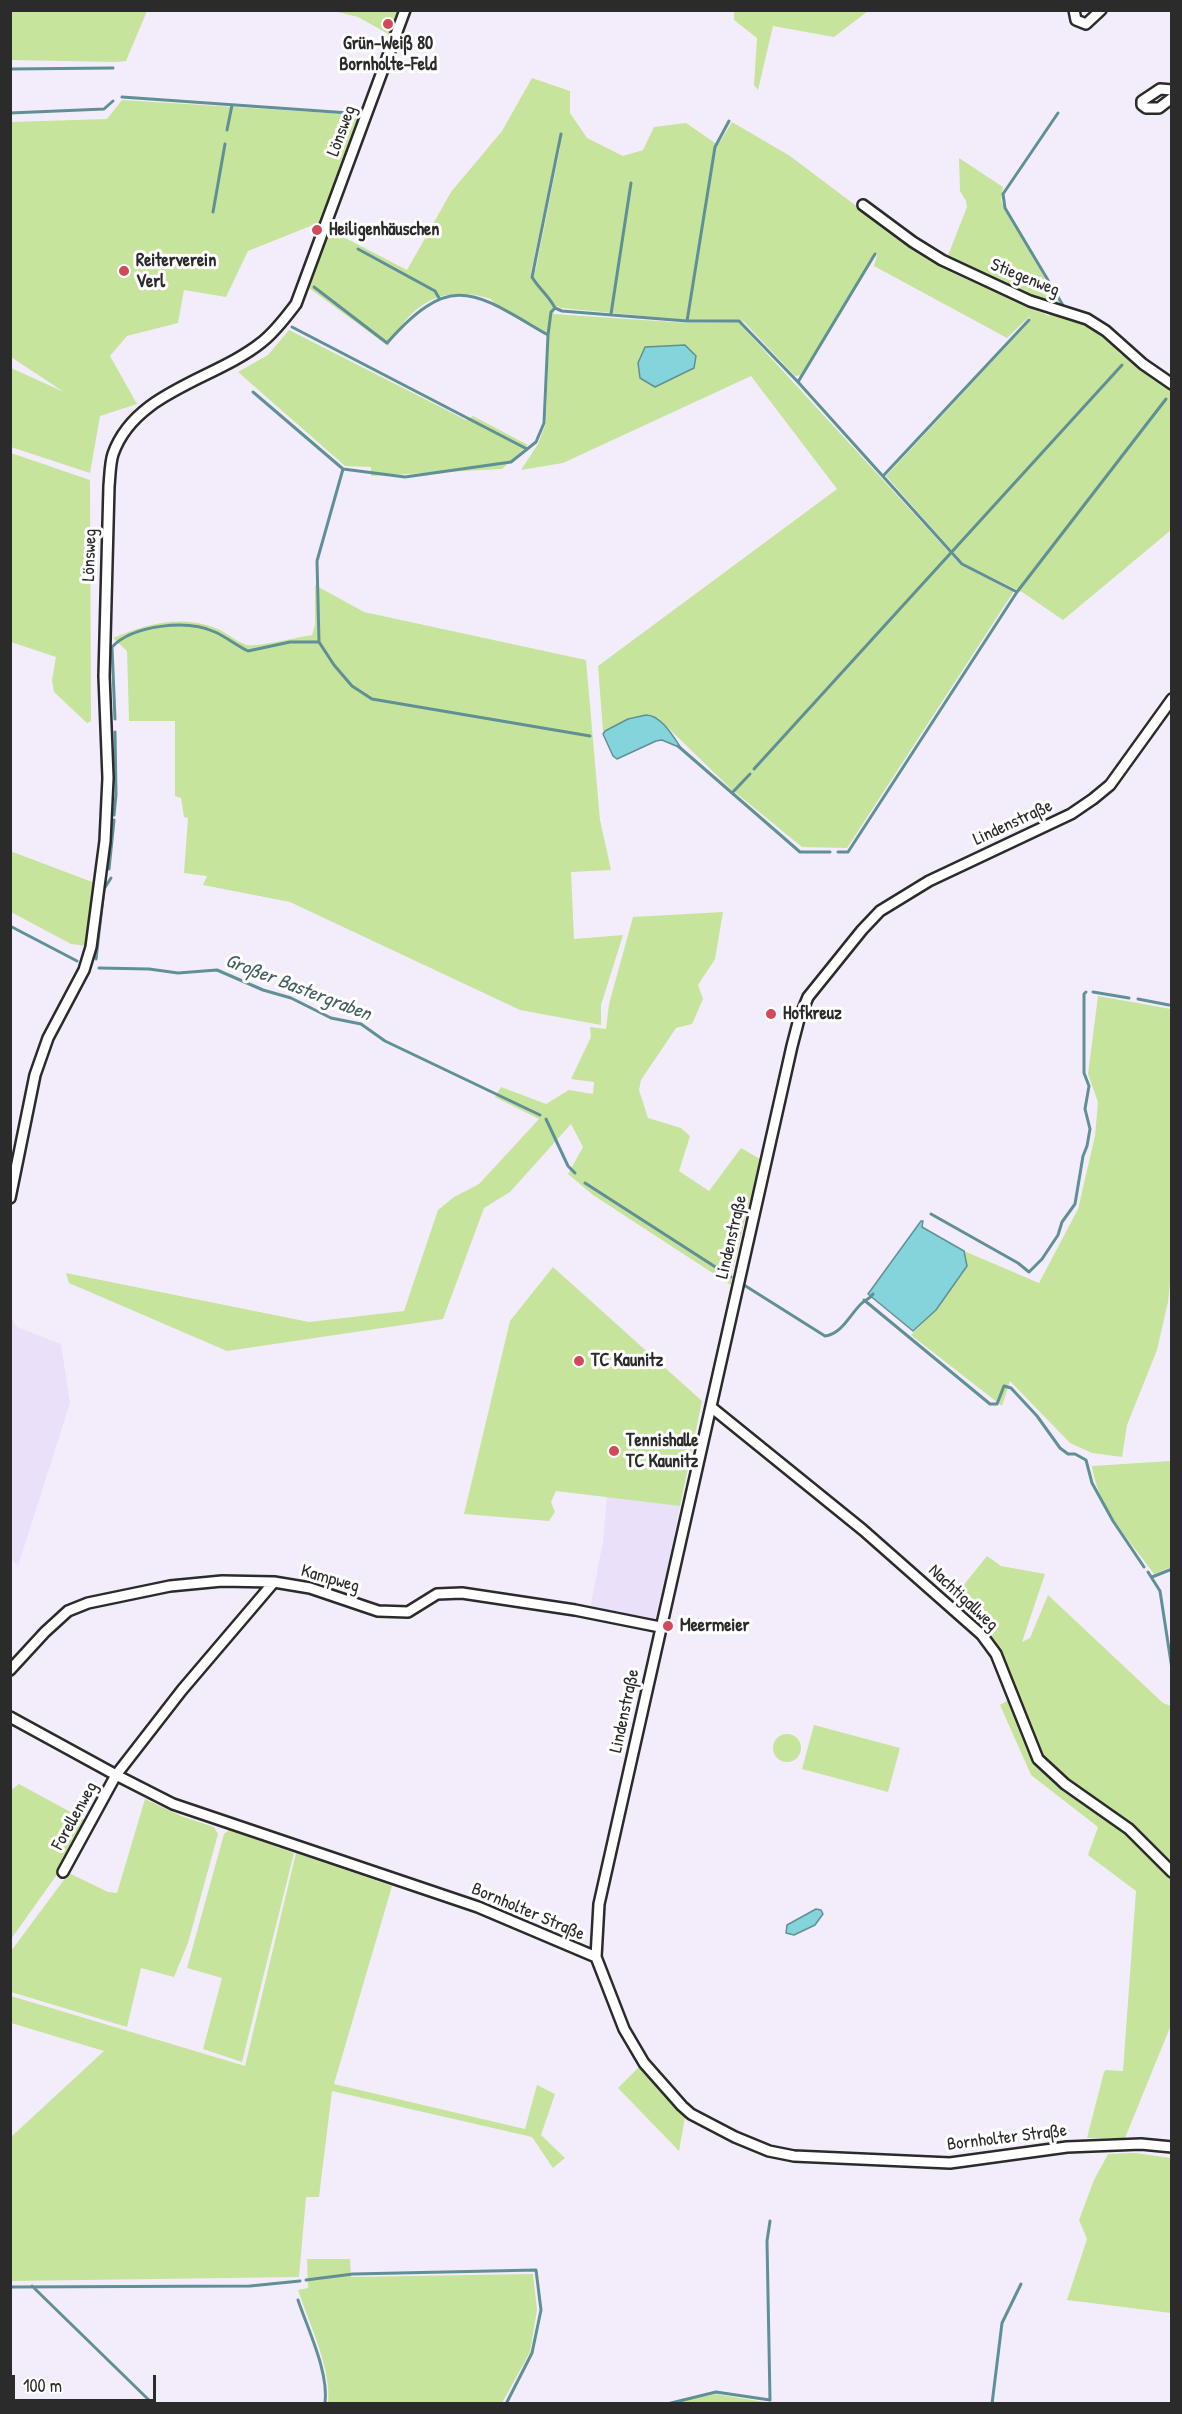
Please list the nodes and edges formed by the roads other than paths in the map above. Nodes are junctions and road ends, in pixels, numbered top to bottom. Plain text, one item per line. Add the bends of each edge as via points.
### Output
1 (405, 10) edge
2 (1074, 10) edge
3 (1101, 10) edge
4 (1172, 90) edge
5 (1172, 98) edge
6 (863, 205) dead end
7 (1172, 384) edge
8 (1172, 699) edge
9 (10, 1198) edge
10 (711, 1407) junction
11 (274, 1582) junction
12 (660, 1627) junction
13 (10, 1670) edge
14 (10, 1717) edge
15 (116, 1776) junction
16 (63, 1872) dead end
17 (1172, 1872) edge
18 (596, 1957) junction
19 (1172, 2147) edge

1 - 9 street, Lönsweg via 296,304 263,342 143,410 128,426 113,455 104,676 108,778 105,841 91,946 84,970 48,1038 35,1075
2 - 3 street via 1076,20 1086,24
4 - 5 street via 1160,89 1143,100 1142,105 1159,108
6 - 7 street, Stiegenweg via 942,260 1029,301 1087,319
8 - 10 street, Lindenstraße via 1110,785 1093,799 1071,814 929,881 880,911 808,997 792,1045
10 - 12 street, Lindenstraße
10 - 17 street, Nachtigallweg via 863,1530 969,1623 996,1654 1038,1759 1065,1784 1129,1829
11 - 12 street, Kampweg via 310,1588 378,1611 408,1612 437,1594 462,1593
11 - 13 street, Kampweg via 170,1586 88,1603 68,1611
11 - 15 street via 182,1690
12 - 18 street, Lindenstraße via 599,1904
14 - 15 street, Bornholter Straße
15 - 16 street, Forellenweg
15 - 18 street, Bornholter Straße via 173,1804 478,1907
18 - 19 street, Bornholter Straße via 624,2029 664,2088 691,2114 769,2151 835,2159 950,2163 1067,2147

